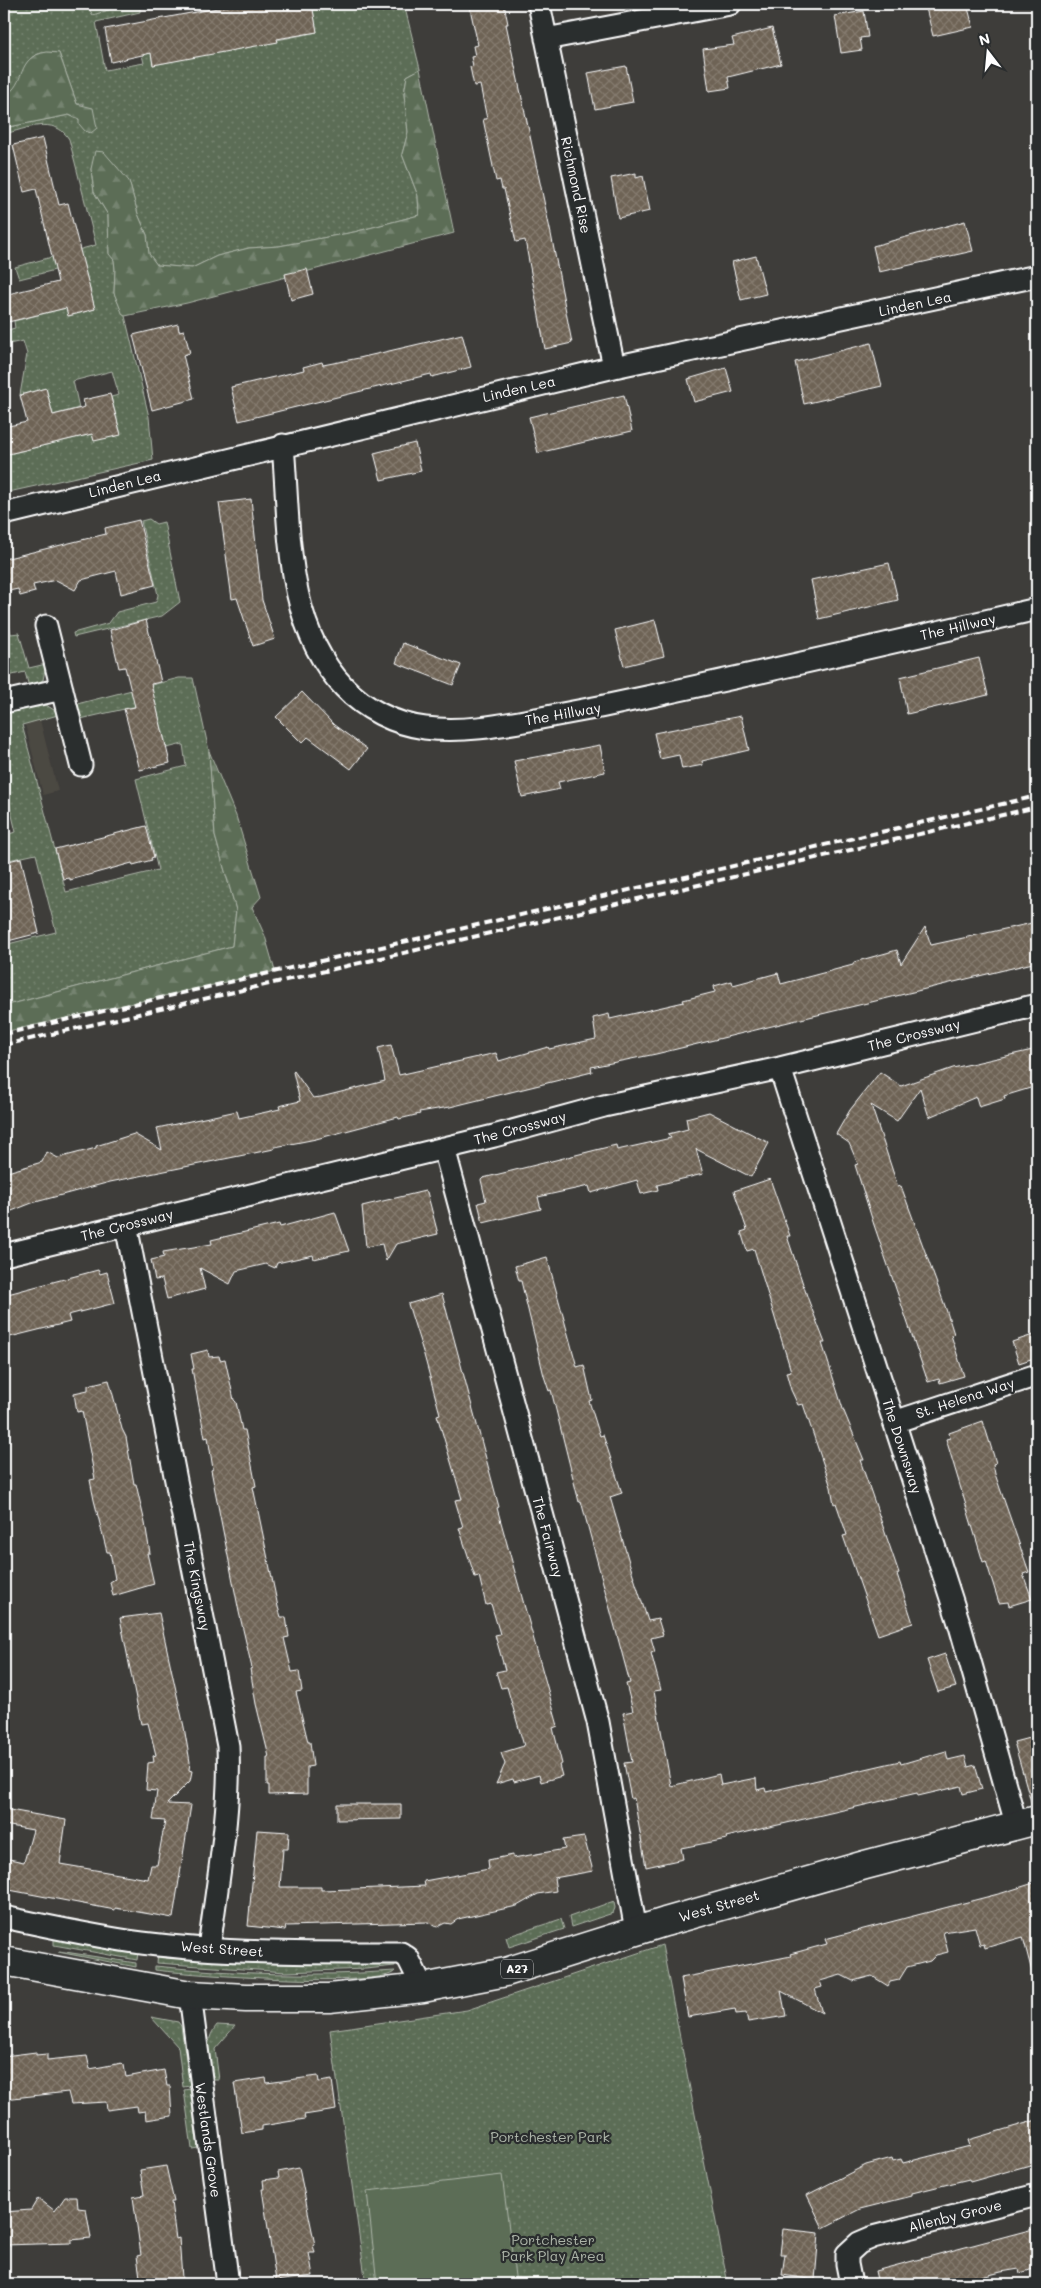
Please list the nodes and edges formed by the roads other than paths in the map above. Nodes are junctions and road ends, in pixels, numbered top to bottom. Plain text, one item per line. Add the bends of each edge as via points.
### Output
1 (539, 4) edge
2 (730, 4) edge
3 (546, 39) junction
4 (1037, 276) edge
5 (614, 367) junction
6 (283, 446) junction
7 (4, 514) edge
8 (1037, 609) edge
9 (46, 626) dead end
10 (62, 689) junction
11 (4, 702) edge
12 (81, 765) dead end
13 (1037, 1005) edge
14 (780, 1068) junction
15 (444, 1148) junction
16 (126, 1225) junction
17 (4, 1255) edge
18 (1037, 1375) edge
19 (894, 1422) junction
20 (1030, 1824) edge
21 (4, 1917) edge
22 (636, 1930) junction
23 (208, 1949) junction
24 (4, 1961) edge
25 (423, 1988) junction
26 (190, 1995) junction
27 (1037, 2195) edge
28 (228, 2284) edge
29 (851, 2284) edge

1 - 3 street, Richmond Rise
2 - 3 street
3 - 5 street, Richmond Rise
4 - 5 street, Linden Lea
5 - 6 street, Linden Lea
6 - 7 street, Linden Lea
6 - 8 street, The Hillway via 295,586 309,632 342,685 376,711 402,724 465,729 548,717
9 - 10 street
10 - 11 street
10 - 12 street
13 - 14 street, The Crossway
14 - 15 street, The Crossway via 604,1106
14 - 19 street, The Downsway
15 - 16 street, The Crossway
15 - 22 street, The Fairway via 598,1722
16 - 17 street, The Crossway
16 - 23 street, The Kingsway via 228,1746 223,1836
18 - 19 street, St. Helena Way
19 - 20 street, The Downsway via 960,1626
20 - 22 main road, West Street / A27 via 865,1865
21 - 23 street, West Street via 143,1943
22 - 25 main road, West Street / A27 via 506,1972
23 - 25 street, West Street via 401,1953 408,1958
24 - 26 main road, West Street / A27
25 - 26 main road, West Street / A27 via 329,1998
26 - 28 street, Westlands Grove
27 - 29 street, Allenby Grove via 873,2236 847,2254

